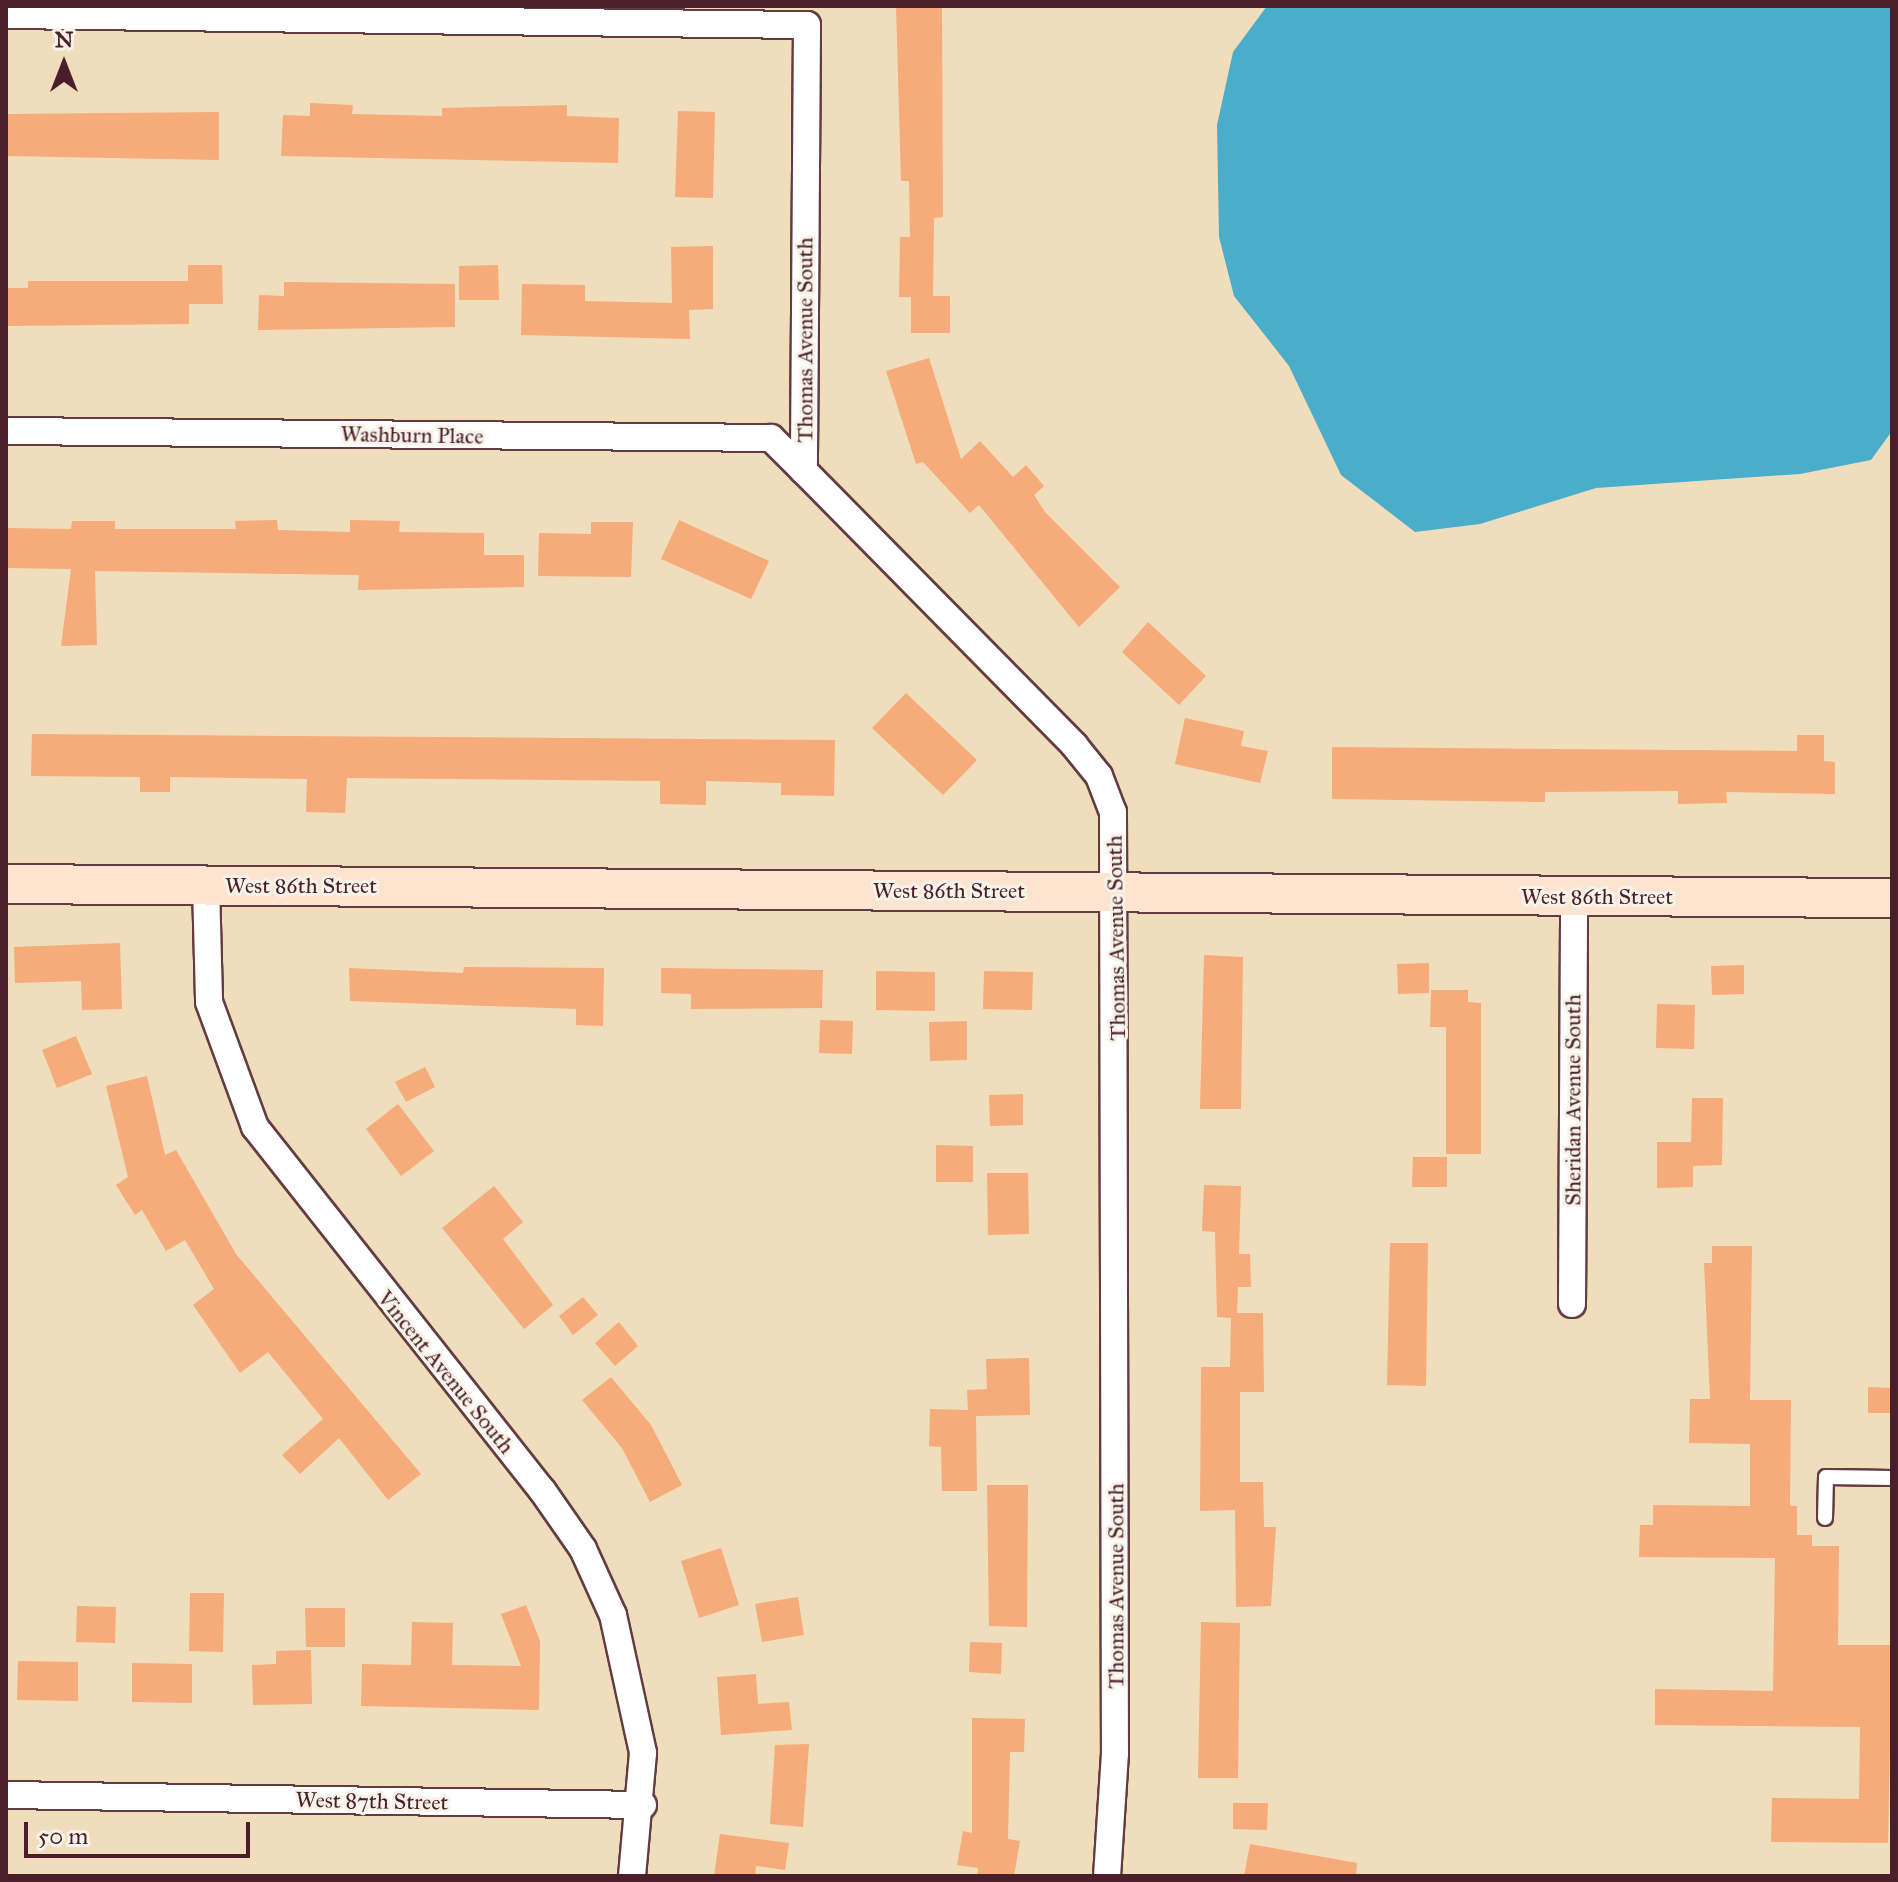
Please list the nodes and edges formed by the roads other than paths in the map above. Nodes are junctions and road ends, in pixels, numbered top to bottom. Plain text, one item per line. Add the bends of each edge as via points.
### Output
1 (68, 11) edge
2 (6, 15) edge
3 (6, 431) edge
4 (804, 471) junction
5 (6, 884) edge
6 (206, 885) junction
7 (1118, 893) junction
8 (1574, 897) junction
9 (1892, 898) edge
10 (1572, 1304) dead end
11 (1892, 1478) edge
12 (1825, 1518) dead end
13 (6, 1795) edge
14 (643, 1805) junction
15 (632, 1876) edge
16 (1107, 1876) edge

1 - 2 street
1 - 4 street, Thomas Avenue South via 807,25
3 - 4 street, Washburn Place via 771,438
4 - 7 street, Thomas Avenue South via 1099,776 1113,812
5 - 6 street, West 86th Street
6 - 7 street, West 86th Street
6 - 14 street, Vincent Avenue South via 209,1002 255,1127 583,1549 632,1682
7 - 8 street, West 86th Street
7 - 16 street, Thomas Avenue South via 1116,1737
8 - 9 street, West 86th Street
8 - 10 street, Sheridan Avenue South
11 - 12 lane via 1826,1477
13 - 14 street, West 87th Street
14 - 15 street, Vincent Avenue South

